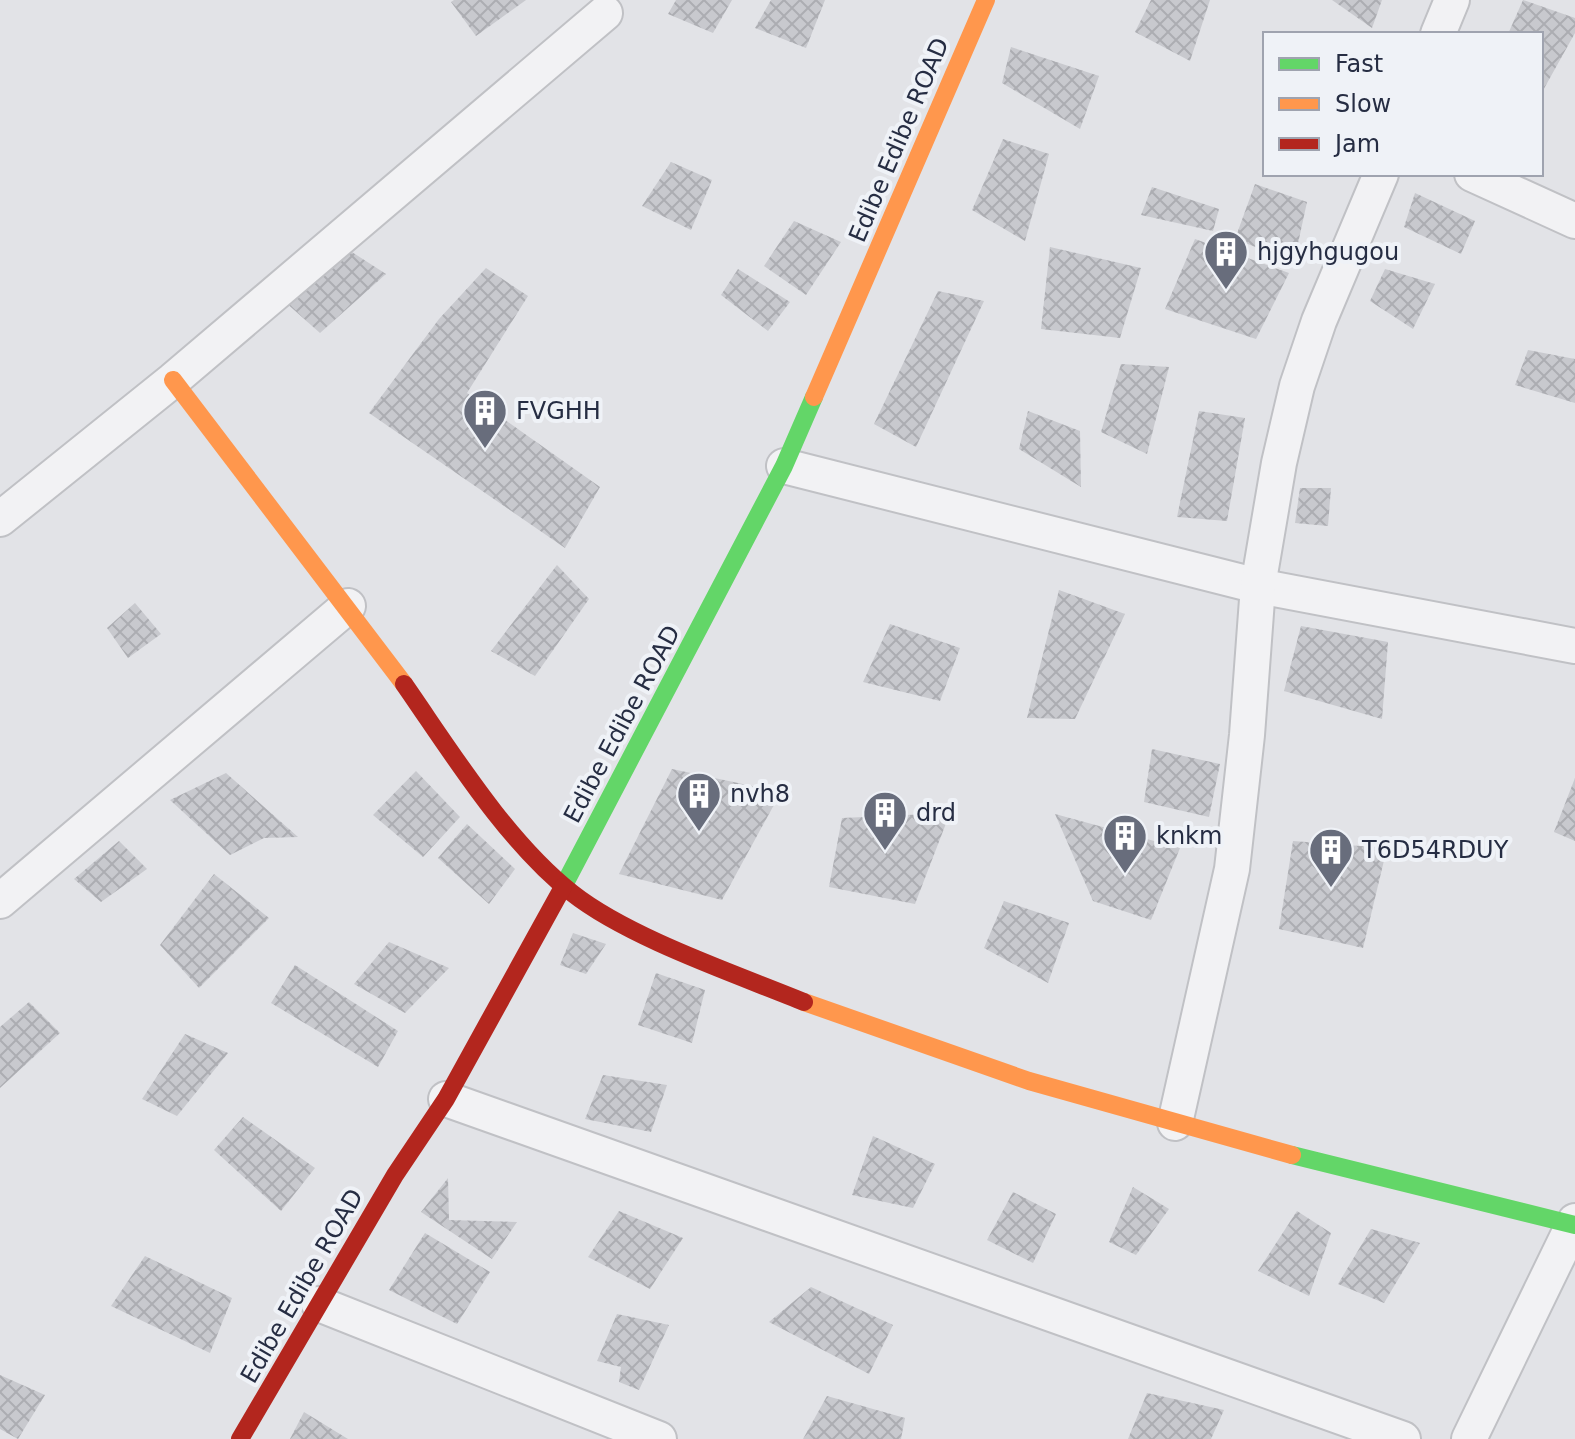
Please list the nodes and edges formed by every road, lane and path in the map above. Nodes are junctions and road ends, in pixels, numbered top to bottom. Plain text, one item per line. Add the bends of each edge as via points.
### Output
1 (986, 0) edge
2 (1452, 0) edge
3 (605, 13) dead end
4 (1439, 32) edge
5 (1380, 176) edge
6 (1476, 176) edge
7 (1575, 221) edge
8 (173, 380) junction
9 (784, 466) junction
10 (0, 519) edge
11 (1258, 586) junction
12 (348, 606) junction
13 (1575, 646) edge
14 (563, 887) junction
15 (0, 901) edge
16 (446, 1099) junction
17 (1175, 1123) junction
18 (1574, 1223) edge
19 (319, 1304) junction
20 (240, 1439) edge
21 (659, 1439) edge
22 (1403, 1439) edge
23 (1469, 1439) edge

1 - 9 street, Edibe Edibe ROAD
2 - 4 street
3 - 8 street
5 - 11 street via 1297,386
6 - 7 street
8 - 10 street
8 - 12 street
9 - 11 street
9 - 14 street, Edibe Edibe ROAD
11 - 13 street
11 - 17 street via 1232,869
12 - 14 street via 476,783
12 - 15 street
14 - 16 street, Edibe Edibe ROAD
14 - 17 street via 618,920 796,1001 978,1064
16 - 19 street, Edibe Edibe ROAD
16 - 22 street
17 - 18 street via 1289,1157
18 - 23 street
19 - 20 street, Edibe Edibe ROAD
19 - 21 street

